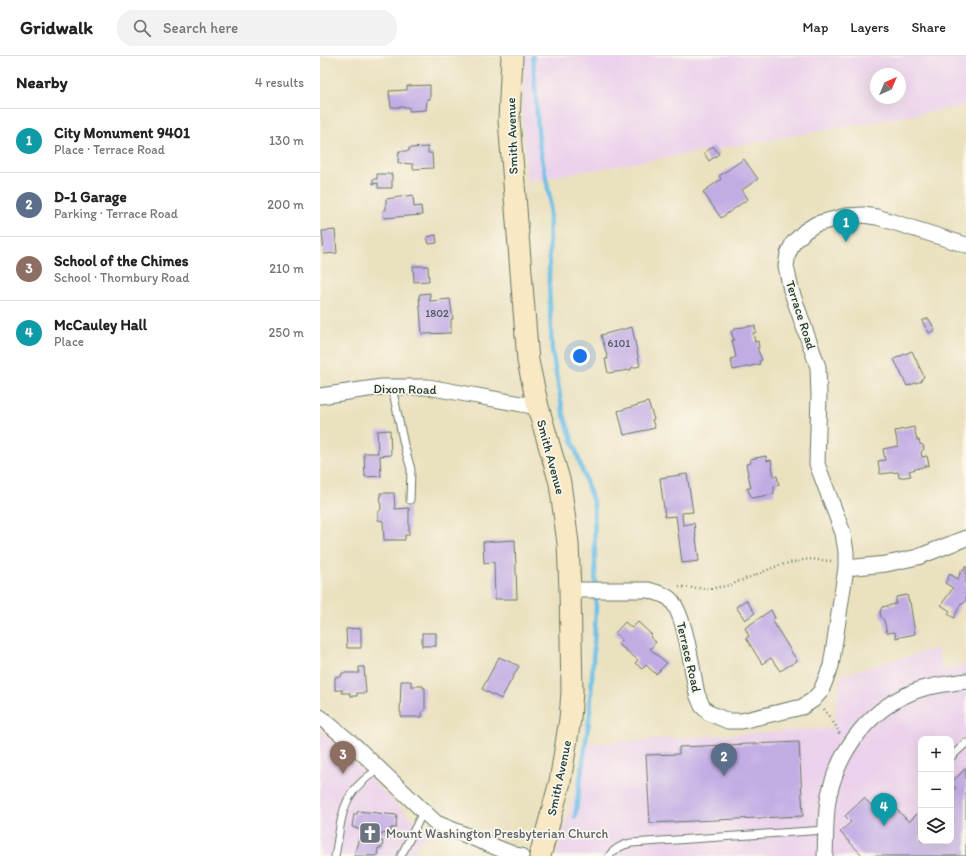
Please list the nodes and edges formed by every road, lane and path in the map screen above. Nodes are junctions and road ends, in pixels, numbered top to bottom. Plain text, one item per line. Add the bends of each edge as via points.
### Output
1 (512, 56) edge
2 (966, 245) edge
3 (392, 387) junction
4 (320, 396) edge
5 (538, 407) junction
6 (410, 500) dead end
7 (966, 538) edge
8 (846, 564) junction
9 (570, 590) junction
10 (658, 592) junction
11 (966, 681) edge
12 (813, 700) junction
13 (320, 717) edge
14 (966, 744) edge
15 (845, 753) junction
16 (954, 754) edge
17 (379, 770) junction
18 (423, 812) junction
19 (826, 830) junction
20 (335, 856) edge
21 (401, 856) edge
22 (521, 856) edge
23 (540, 856) edge
24 (609, 856) edge
25 (825, 856) edge

1 - 5 main road, Smith Avenue via 509,120 512,171 528,360
2 - 8 street, Terrace Road via 877,216 863,215 846,216 816,224 793,243 788,254 786,266 791,290 818,367 817,464 843,534
3 - 4 street, Dixon Road
3 - 5 street, Dixon Road via 428,387
3 - 6 lane via 411,469
5 - 9 main road, Smith Avenue via 560,483 568,543
7 - 8 street via 918,557 886,564
8 - 10 path via 808,559 780,565 730,585 710,589 671,586
8 - 12 street, Terrace Road via 830,666 821,691
9 - 10 street
9 - 23 main road, Smith Avenue via 570,719 560,782
10 - 12 street, Terrace Road via 669,598 681,619 697,694 702,706 718,719 728,722 741,721 802,706
11 - 15 street via 922,689 904,696 884,708 857,734
12 - 15 path via 827,711 837,728
13 - 17 street
14 - 16 lane
15 - 19 street via 829,796
17 - 18 street
17 - 20 lane via 365,778 342,810
18 - 21 lane
18 - 22 street via 436,823
19 - 24 lane via 622,844
19 - 25 street

